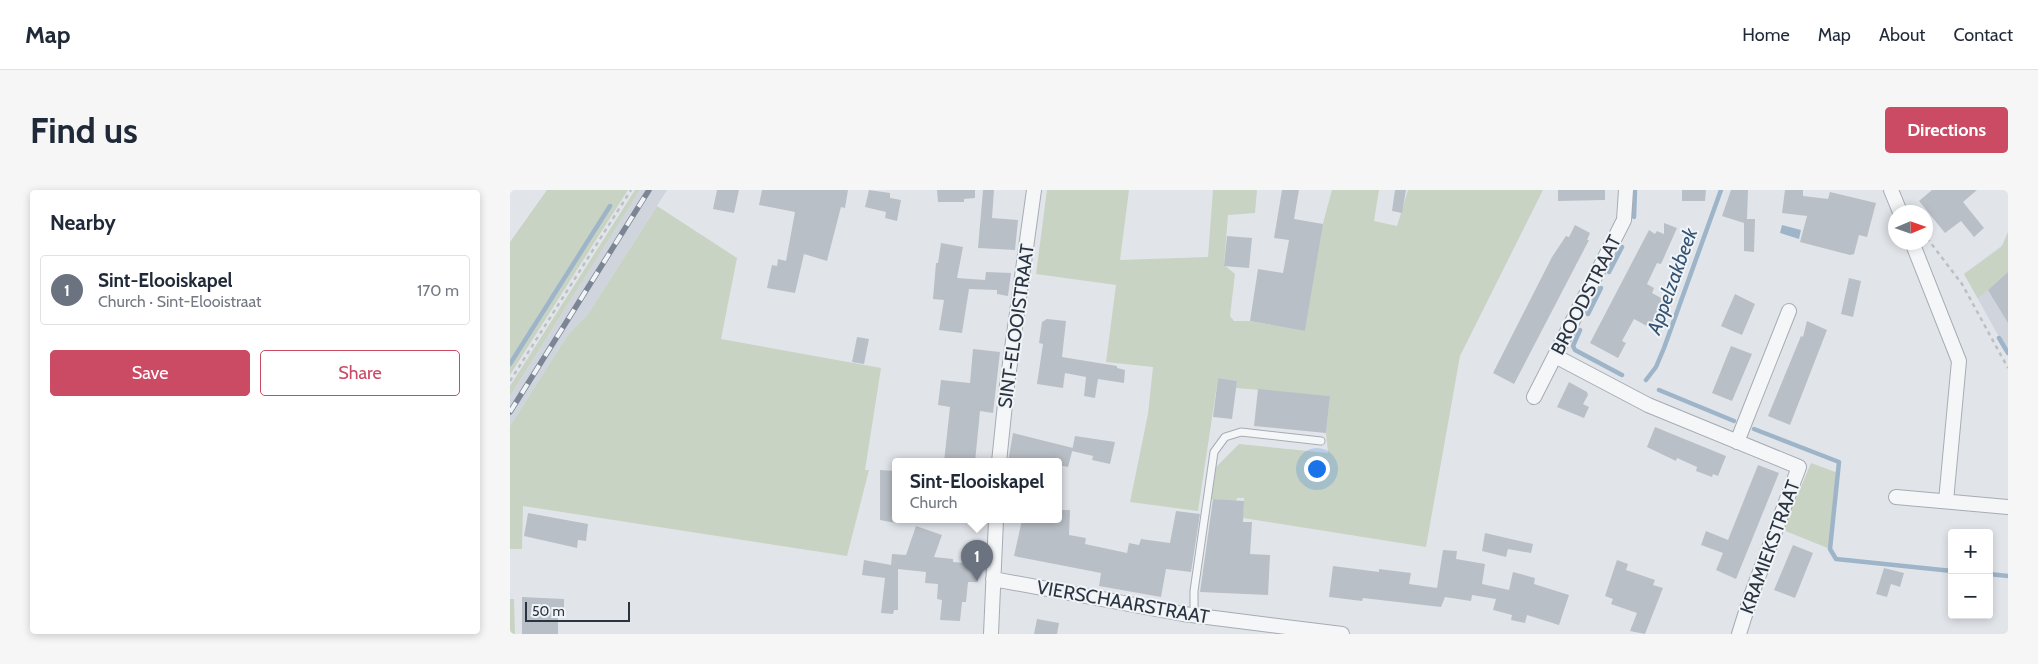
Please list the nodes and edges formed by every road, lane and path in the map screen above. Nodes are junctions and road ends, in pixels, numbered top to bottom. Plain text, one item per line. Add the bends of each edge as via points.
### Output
1 (632, 190) edge
2 (1034, 190) edge
3 (1626, 190) edge
4 (1891, 190) edge
5 (1897, 205) edge
6 (1933, 246) edge
7 (1915, 250) edge
8 (1789, 311) dead end
9 (1556, 356) junction
10 (2008, 368) edge
11 (510, 381) edge
12 (1534, 397) dead end
13 (1321, 440) dead end
14 (1737, 442) junction
15 (999, 458) edge
16 (1896, 497) dead end
17 (1946, 501) junction
18 (2008, 507) edge
19 (996, 523) edge
20 (994, 579) junction
21 (1194, 615) junction
22 (992, 634) edge
23 (1342, 634) edge
24 (1740, 634) edge

1 - 11 path
2 - 15 street, SINT-ELOOISTRAAT
3 - 9 street, BROODSTRAAT via 1624,220
4 - 5 street
6 - 10 path via 1962,284
7 - 17 street via 1959,361
8 - 14 street
9 - 12 street, BROODSTRAAT
9 - 14 street, KRAMIEKSTRAAT via 1648,405
13 - 21 lane via 1241,432 1225,437 1214,452 1194,591
14 - 24 street, KRAMIEKSTRAAT via 1799,467
16 - 17 street
17 - 18 street
19 - 20 street
20 - 21 street, VIERSCHAARSTRAAT
20 - 22 street
21 - 23 street, VIERSCHAARSTRAAT

